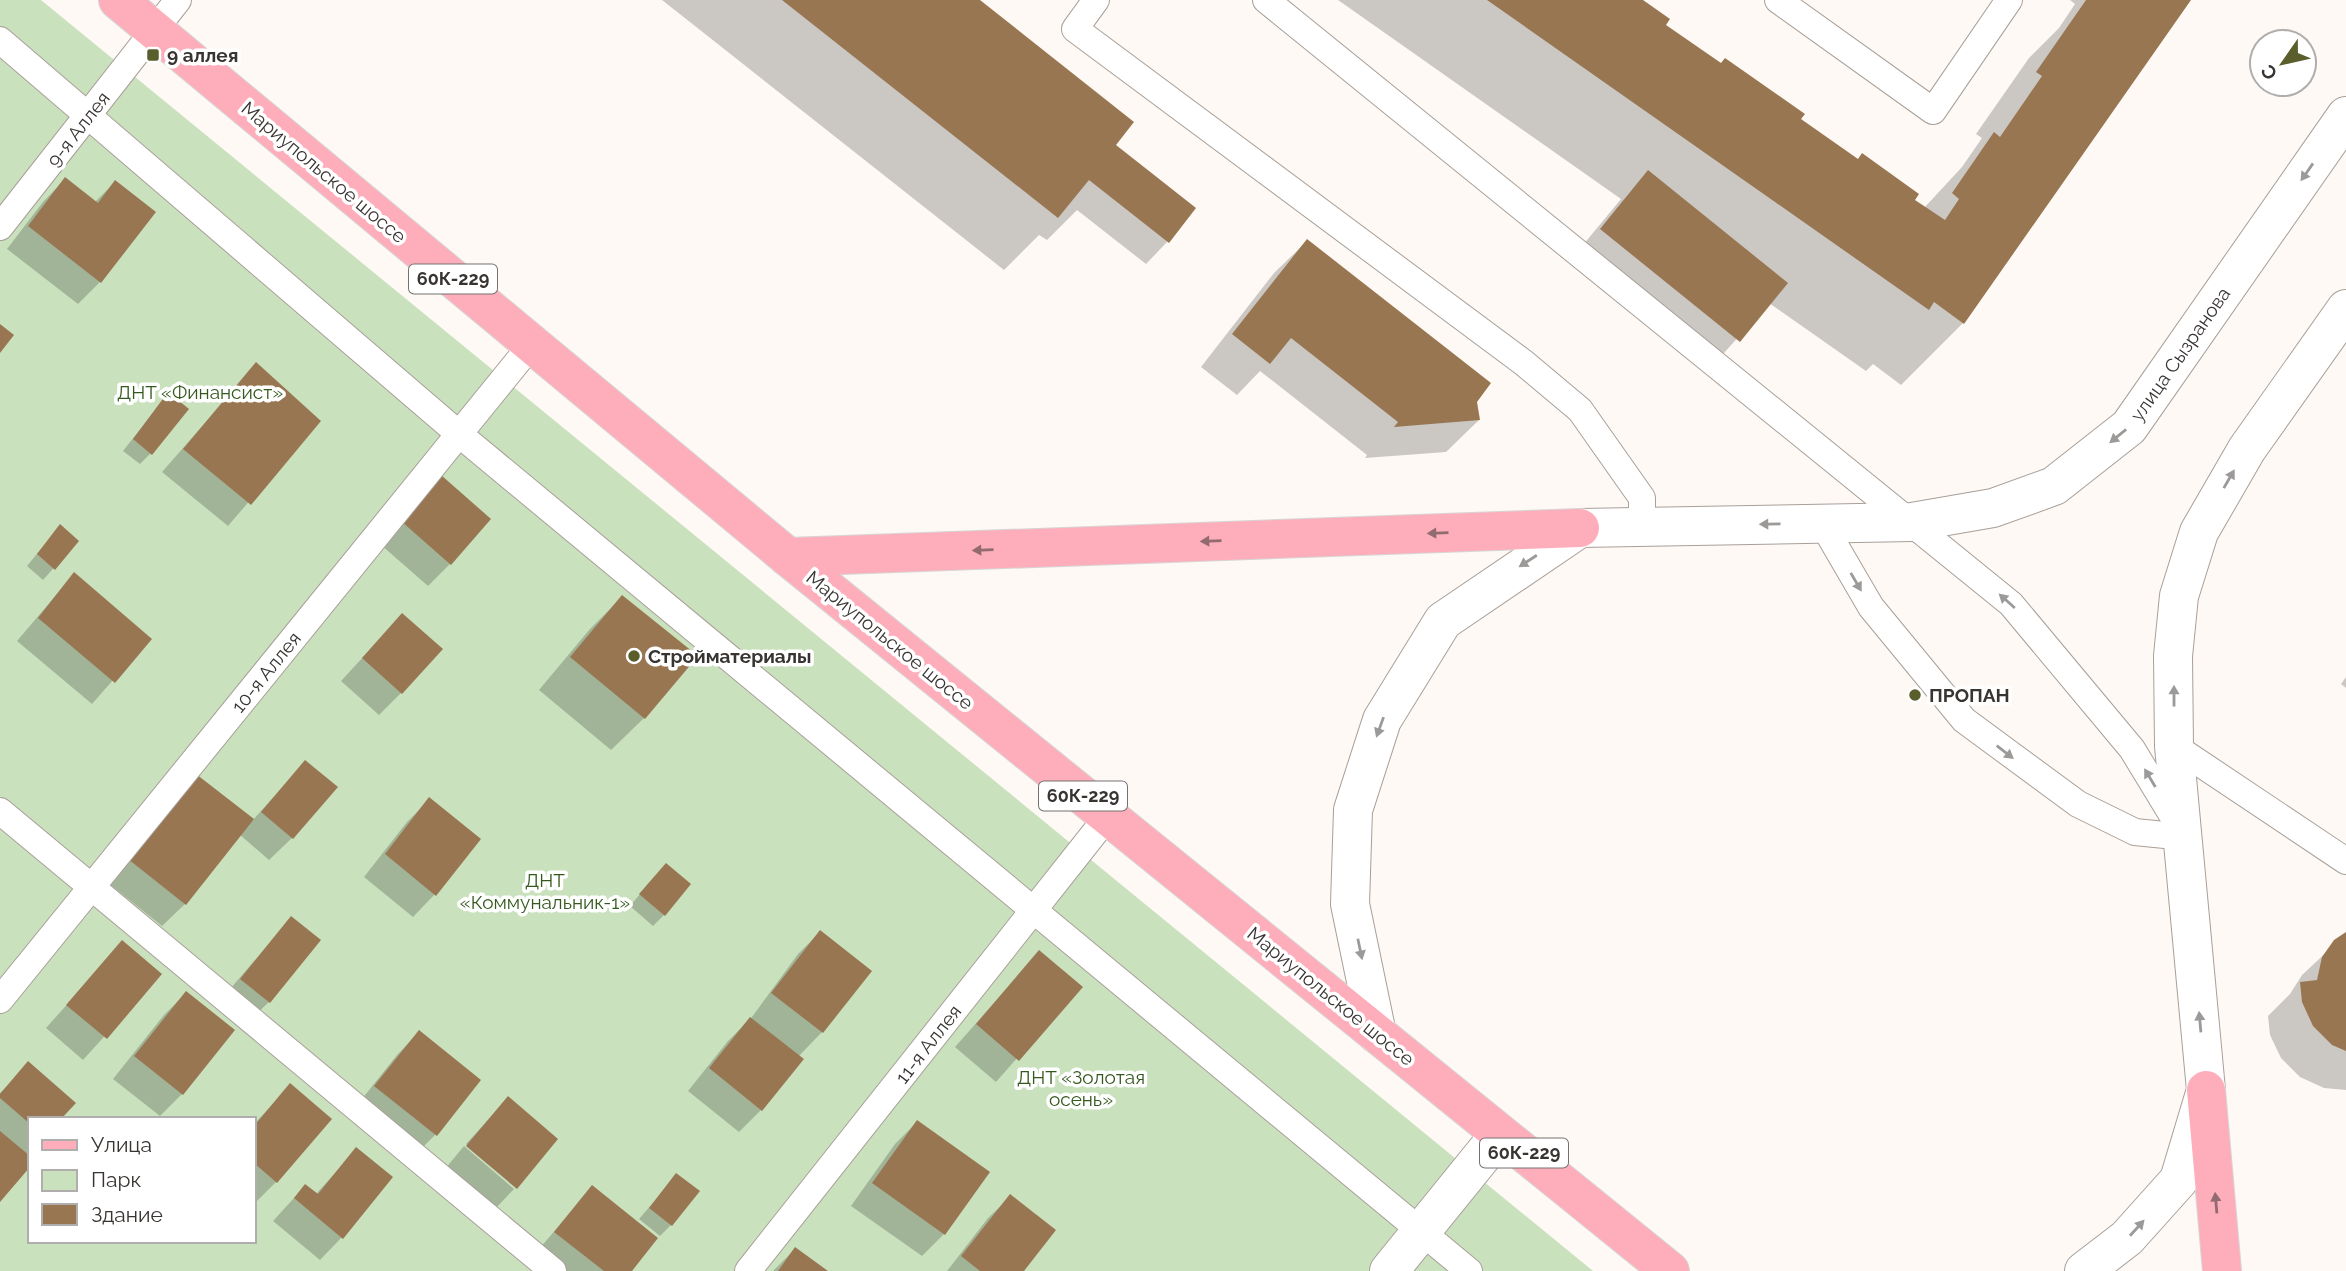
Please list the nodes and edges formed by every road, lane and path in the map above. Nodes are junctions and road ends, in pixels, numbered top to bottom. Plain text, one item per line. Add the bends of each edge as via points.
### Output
1 (118, 0) edge
2 (178, 0) edge
3 (1096, 0) edge
4 (1266, 0) edge
5 (1778, 0) edge
6 (2009, 0) edge
7 (155, 31) junction
8 (0, 40) edge
9 (89, 115) junction
10 (2346, 116) edge
11 (0, 226) edge
12 (2346, 309) edge
13 (531, 344) junction
14 (459, 434) junction
15 (1912, 522) junction
16 (1822, 523) junction
17 (1580, 528) junction
18 (1642, 528) junction
19 (789, 557) junction
20 (2174, 746) junction
21 (0, 811) edge
22 (1108, 816) junction
23 (2185, 837) junction
24 (2346, 861) edge
25 (92, 887) junction
26 (1034, 909) junction
27 (0, 1000) edge
28 (1377, 1034) junction
29 (2206, 1090) junction
30 (1500, 1134) junction
31 (1421, 1231) junction
32 (554, 1271) edge
33 (748, 1271) edge
34 (1389, 1271) edge
35 (1469, 1271) edge
36 (1670, 1271) edge
37 (2084, 1271) edge
38 (2222, 1271) edge

1 - 7 main road, Мариупольское шоссе / 60К-229
2 - 7 lane, 9-я Аллея
3 - 18 lane via 1075,29 1524,363 1580,410 1642,498
4 - 15 lane
5 - 6 lane via 1933,111
7 - 9 lane, 9-я Аллея
7 - 13 main road, Мариупольское шоссе / 60К-229
8 - 9 lane
9 - 11 lane, 9-я Аллея
9 - 14 lane
10 -> 15 main road, улица Сызранова via 2129,427 2054,486 1993,508
20 -> 12 main road via 2179,596 2199,531 2247,449
13 - 14 lane, 10-я Аллея
13 - 19 main road, Мариупольское шоссе / 60К-229
14 - 25 lane, 10-я Аллея
14 - 26 lane
15 - 16 main road, улица Сызранова
23 -> 15 lane via 2132,749 2011,604
16 -> 18 main road, улица Сызранова
16 -> 23 lane via 1871,607 1964,720 2078,804 2135,832
17 - 18 main road, улица Сызранова
17 -> 19 main road
17 -> 28 main road via 1443,621 1382,720 1353,810 1350,904
19 - 22 main road, Мариупольское шоссе / 60К-229
20 - 23 main road
20 - 24 lane
21 - 25 lane
22 - 26 lane, 11-я Аллея
22 - 28 main road, Мариупольское шоссе / 60К-229
29 -> 23 main road
25 - 27 lane, 10-я Аллея
25 - 32 lane
26 - 31 lane
26 - 33 lane, 11-я Аллея
28 - 30 main road, Мариупольское шоссе / 60К-229
37 -> 29 main road via 2127,1238 2179,1180
38 -> 29 main road
30 - 31 main road
30 - 36 main road, Мариупольское шоссе / 60К-229
31 - 34 main road
31 - 35 lane

